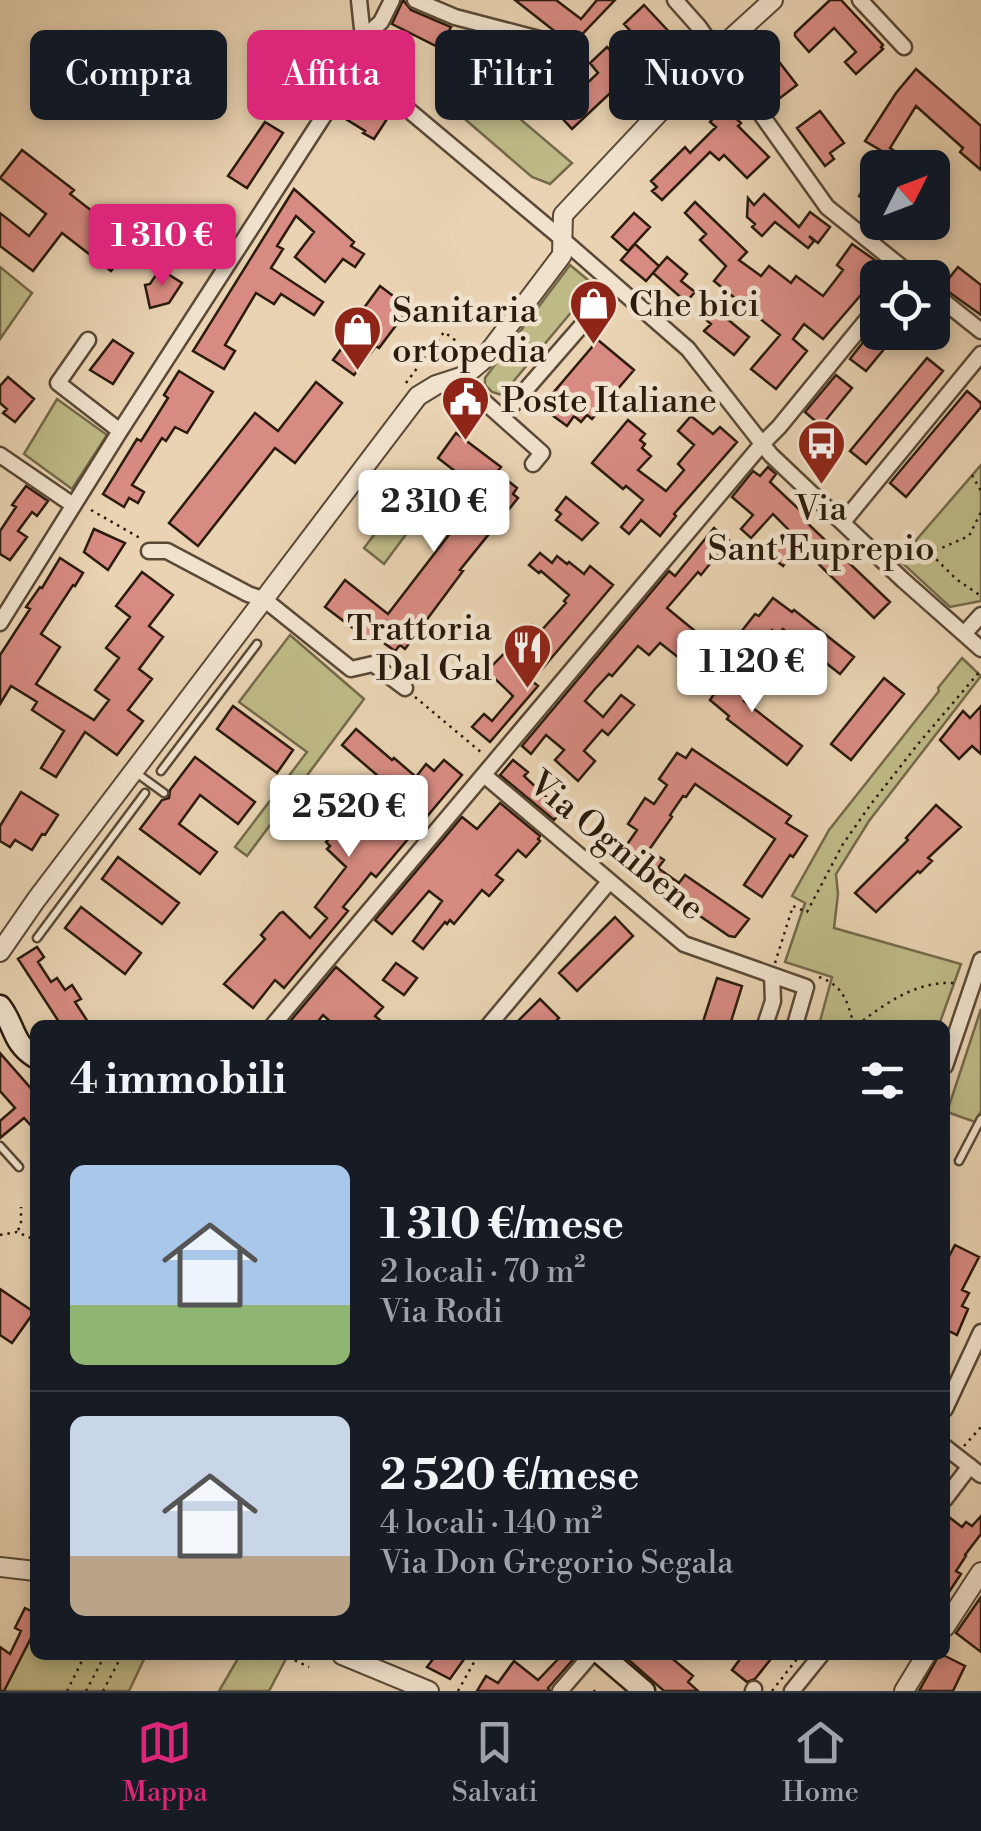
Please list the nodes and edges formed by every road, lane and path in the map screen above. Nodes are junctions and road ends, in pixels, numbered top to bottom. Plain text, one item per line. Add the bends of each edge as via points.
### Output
1 (359, 0) edge
2 (392, 0) edge
3 (414, 0) edge
4 (466, 0) edge
5 (675, 0) edge
6 (772, 0) edge
7 (860, 0) edge
8 (455, 17) junction
9 (362, 30) edge
10 (372, 30) edge
11 (504, 30) edge
12 (701, 30) edge
13 (740, 30) edge
14 (904, 47) dead end
15 (415, 115) edge
16 (321, 120) edge
17 (652, 120) edge
18 (765, 120) edge
19 (562, 238) junction
20 (889, 260) edge
21 (616, 286) junction
22 (950, 306) edge
23 (860, 328) edge
24 (981, 331) edge
25 (88, 340) dead end
26 (981, 354) edge
27 (464, 376) junction
28 (502, 418) junction
29 (120, 430) junction
30 (762, 444) junction
31 (0, 454) edge
32 (533, 464) dead end
33 (972, 476) dead end
34 (981, 491) edge
35 (73, 505) junction
36 (981, 512) edge
37 (843, 522) junction
38 (149, 552) joint
39 (930, 553) junction
40 (907, 560) dead end
41 (981, 596) edge
42 (265, 600) junction
43 (981, 614) edge
44 (0, 623) edge
45 (964, 634) junction
46 (257, 644) dead end
47 (981, 649) edge
48 (228, 650) junction
49 (244, 662) junction
50 (981, 670) edge
51 (405, 688) joint
52 (163, 734) junction
53 (180, 746) junction
54 (487, 757) dead end
55 (162, 771) dead end
56 (134, 772) junction
57 (484, 775) junction
58 (145, 793) dead end
59 (164, 793) dead end
60 (109, 804) junction
61 (127, 817) junction
62 (610, 882) junction
63 (36, 900) junction
64 (56, 914) junction
65 (38, 938) dead end
66 (0, 952) edge
67 (981, 960) edge
68 (772, 975) junction
69 (814, 976) dead end
70 (954, 984) dead end
71 (0, 1006) edge
72 (277, 1020) edge
73 (493, 1020) edge
74 (767, 1020) edge
75 (796, 1020) edge
76 (854, 1020) edge
77 (864, 1020) edge
78 (950, 1051) edge
79 (30, 1053) edge
80 (981, 1118) edge
81 (0, 1146) edge
82 (959, 1161) dead end
83 (20, 1167) dead end
84 (21, 1207) dead end
85 (17, 1232) junction
86 (0, 1236) edge
87 (30, 1238) edge
88 (981, 1332) edge
89 (950, 1399) edge
90 (981, 1426) edge
91 (963, 1447) dead end
92 (950, 1451) edge
93 (976, 1470) edge
94 (950, 1494) edge
95 (0, 1566) edge
96 (30, 1570) edge
97 (981, 1572) edge
98 (950, 1619) edge
99 (83, 1660) edge
100 (102, 1660) edge
101 (119, 1660) edge
102 (294, 1660) edge
103 (354, 1660) edge
104 (475, 1660) edge
105 (587, 1660) edge
106 (608, 1660) edge
107 (796, 1660) edge
108 (817, 1660) edge
109 (923, 1660) edge
110 (309, 1666) dead end
111 (67, 1691) edge
112 (86, 1691) edge
113 (103, 1691) edge
114 (429, 1691) edge
115 (458, 1691) edge
116 (560, 1691) edge
117 (644, 1691) edge
118 (772, 1691) edge
119 (792, 1691) edge
120 (904, 1691) edge

1 - 9 street
2 - 10 street
3 - 8 street
4 - 8 street
5 - 12 street
6 - 13 street
7 - 14 street
8 - 11 street
15 - 19 street
16 - 29 street
17 - 19 street via 563,215
18 - 20 street via 827,207
19 - 21 street
19 - 27 street via 562,255
21 - 28 street
21 - 30 street via 688,348
22 - 24 street
23 - 30 street
25 - 29 street via 58,383
26 - 37 street
27 - 28 street
27 - 42 street via 418,396
28 - 32 street via 542,453
29 - 35 street
30 - 37 street
30 - 57 street
31 - 35 street
33 - 34 path
35 - 38 path via 138,536
35 - 44 street
36 - 39 path via 969,536
37 - 45 street
38 - 42 street via 167,550
39 - 40 path
39 - 41 path
42 - 48 street
42 - 51 street via 351,669 374,664
43 - 45 street
45 - 47 street
46 - 49 lane
48 - 49 lane
48 - 52 street
49 - 53 lane
50 - 68 path via 871,804 807,912 793,906
51 - 54 path
52 - 53 lane
52 - 56 street
53 - 55 lane
56 - 59 lane
56 - 60 street
57 - 62 street, Via Ognibene
57 - 72 street
58 - 61 lane
60 - 61 lane
60 - 63 street
61 - 64 lane
62 - 68 street, Via Ognibene via 684,944
62 - 73 street
63 - 64 lane
63 - 66 street
64 - 65 lane
67 - 78 street
68 - 74 street
68 - 75 street, Via Ognibene via 806,987
69 - 76 path via 834,982
70 - 77 path via 936,982 904,994
71 - 79 main road
80 - 82 lane
81 - 83 lane
84 - 85 path
85 - 86 path
85 - 87 path
88 - 89 street
90 - 91 path
92 - 93 street
93 - 94 street
95 - 96 street
97 - 98 street
99 - 111 path
100 - 112 path
101 - 113 path
102 - 110 path
103 - 114 street
104 - 115 path
105 - 116 street
106 - 117 main road
107 - 118 path
108 - 119 street
109 - 120 street

